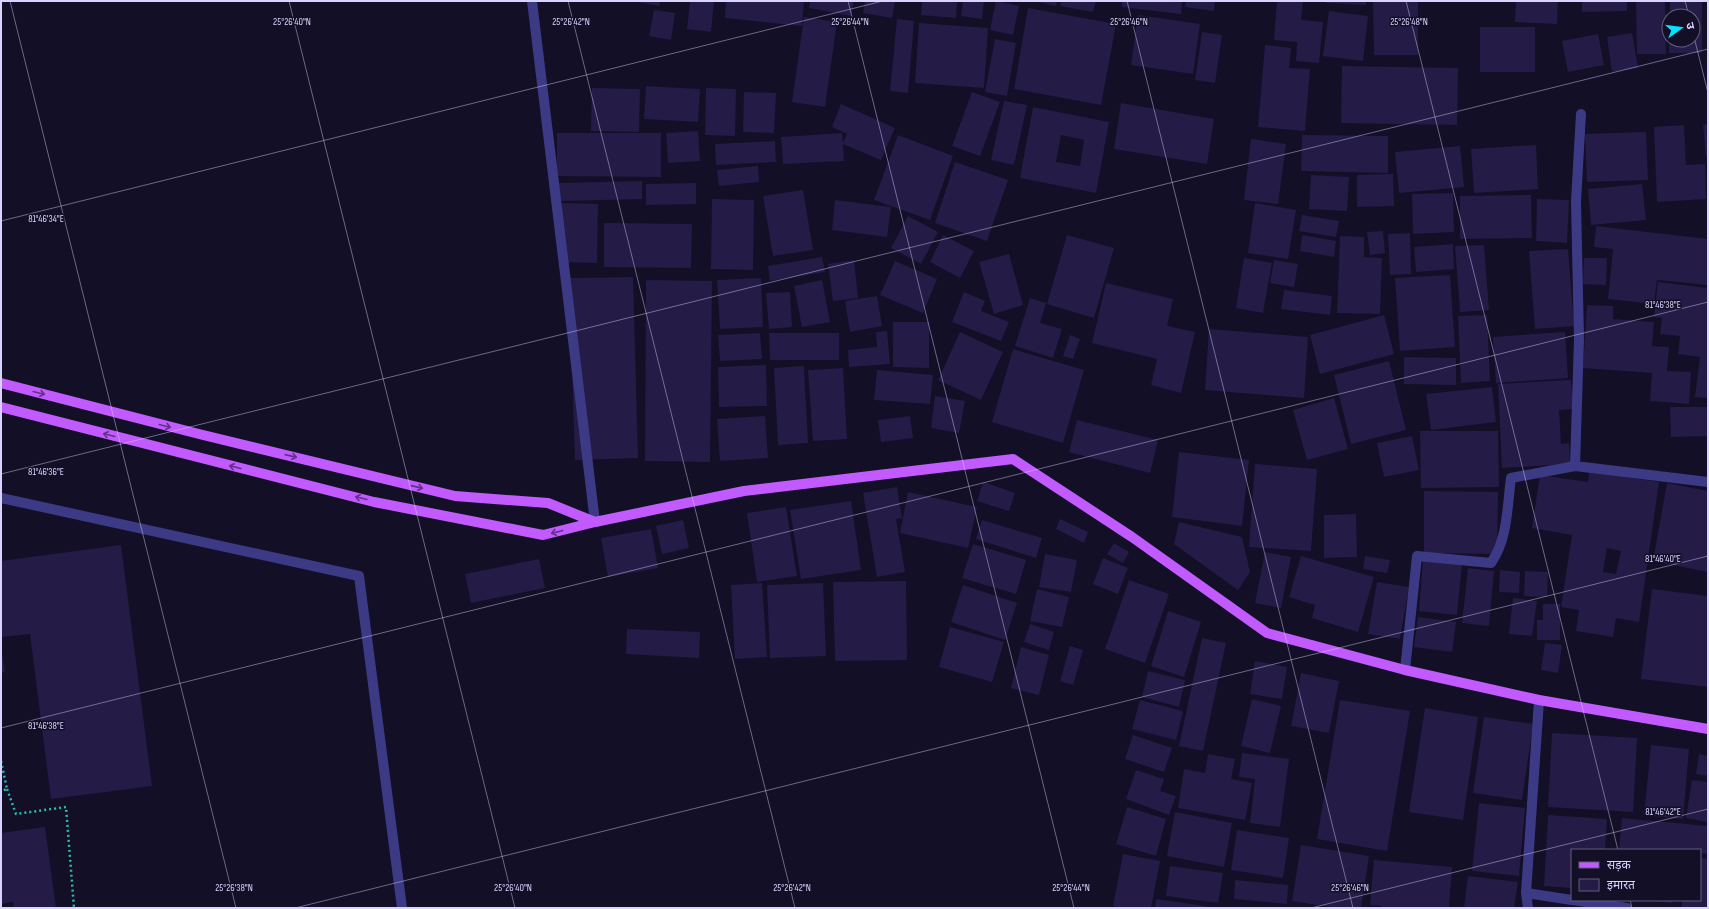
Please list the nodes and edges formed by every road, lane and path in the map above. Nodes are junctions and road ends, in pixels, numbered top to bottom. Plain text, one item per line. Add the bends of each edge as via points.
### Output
1 (532, 1) edge
2 (1581, 114) dead end
3 (1, 383) edge
4 (1, 407) edge
5 (1575, 466) junction
6 (1708, 482) edge
7 (1, 498) edge
8 (595, 522) junction
9 (1405, 670) junction
10 (1539, 700) junction
11 (1708, 729) edge
12 (1, 761) edge
13 (7, 789) junction
14 (1, 791) edge
15 (1526, 893) junction
16 (1571, 900) edge
17 (1579, 901) edge
18 (74, 908) edge
19 (402, 908) edge
20 (1528, 908) edge
21 (1627, 908) edge

1 - 8 street
2 - 5 street via 1576,201 1579,339
3 -> 8 main road via 455,496 548,503
8 -> 4 main road via 543,535 374,502
5 - 6 street
5 - 9 street via 1511,478 1502,543 1491,563 1417,556
7 - 19 street via 359,576
8 - 9 main road via 744,491 1013,459 1132,537 1267,633
9 - 10 main road
10 - 11 main road
10 - 15 street
12 - 13 path
13 - 14 path
13 - 18 path via 16,814 66,807
15 - 16 street
15 - 20 street
17 - 21 street

